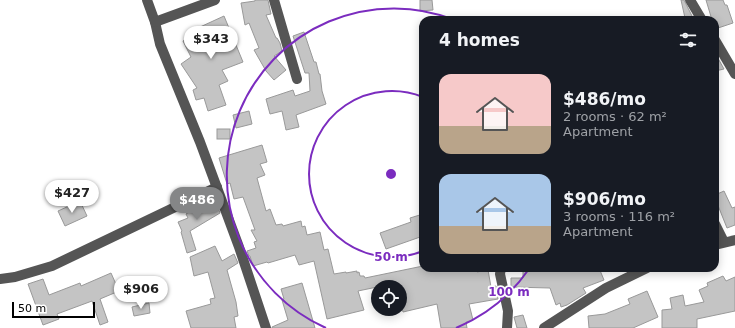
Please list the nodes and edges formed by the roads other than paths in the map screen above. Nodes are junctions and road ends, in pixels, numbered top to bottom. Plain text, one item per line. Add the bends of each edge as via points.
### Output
1 (147, 0) edge
2 (215, 0) edge
3 (274, 0) edge
4 (690, 0) edge
5 (700, 16) edge
6 (155, 22) junction
7 (719, 47) edge
8 (735, 74) edge
9 (297, 79) dead end
10 (217, 187) junction
11 (735, 240) edge
12 (720, 243) edge
13 (500, 272) edge
14 (639, 272) edge
15 (0, 280) edge
16 (266, 328) edge
17 (507, 328) edge
18 (544, 328) edge

1 - 6 street
2 - 6 street
3 - 9 street
4 - 5 street
6 - 10 street via 160,44
7 - 8 street
10 - 15 street via 52,266
10 - 16 street
11 - 12 street
13 - 17 street via 508,311
14 - 18 street via 606,288

